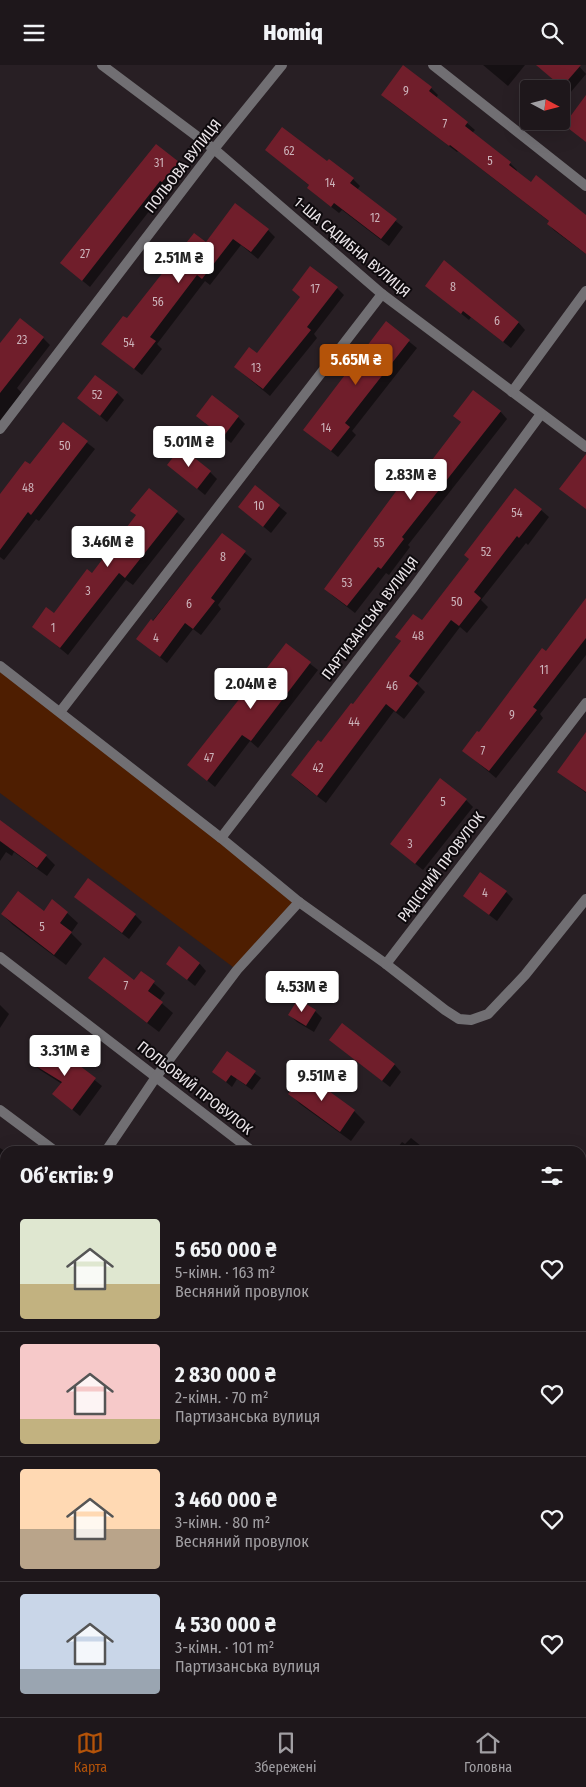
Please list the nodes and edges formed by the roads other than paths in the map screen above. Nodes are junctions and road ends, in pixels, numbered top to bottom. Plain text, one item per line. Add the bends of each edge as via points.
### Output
1 (102, 65) edge
2 (282, 65) edge
3 (432, 65) edge
4 (214, 149) junction
5 (586, 186) edge
6 (586, 291) edge
7 (382, 294) junction
8 (512, 392) junction
9 (541, 414) junction
10 (0, 429) edge
11 (586, 447) edge
12 (0, 666) edge
13 (586, 703) edge
14 (60, 712) junction
15 (221, 838) junction
16 (586, 899) edge
17 (299, 902) junction
18 (0, 957) edge
19 (386, 964) junction
20 (156, 1077) junction
21 (0, 1110) edge
22 (48, 1146) edge
23 (109, 1146) edge
24 (246, 1146) edge

1 - 4 street, 1-ША САДИБНА ВУЛИЦЯ
2 - 4 street, ПОЛЬОВА ВУЛИЦЯ
3 - 5 street
4 - 7 street, 1-ША САДИБНА ВУЛИЦЯ
4 - 10 street, ПОЛЬОВА ВУЛИЦЯ
6 - 8 street
7 - 8 street, 1-ША САДИБНА ВУЛИЦЯ
7 - 14 street
8 - 9 street, 1-ША САДИБНА ВУЛИЦЯ
9 - 11 street, 1-ША САДИБНА ВУЛИЦЯ
9 - 15 street, ПАРТИЗАНСЬКА ВУЛИЦЯ
12 - 14 street
13 - 19 street, РАДІСНИЙ ПРОВУЛОК
14 - 15 street
15 - 17 street
16 - 19 street via 525,975 488,1014 471,1020 459,1019 445,1010
17 - 19 street
17 - 20 street via 237,970
18 - 20 street, ПОЛЬОВИЙ ПРОВУЛОК
20 - 23 street
20 - 24 street, ПОЛЬОВИЙ ПРОВУЛОК
21 - 22 street

